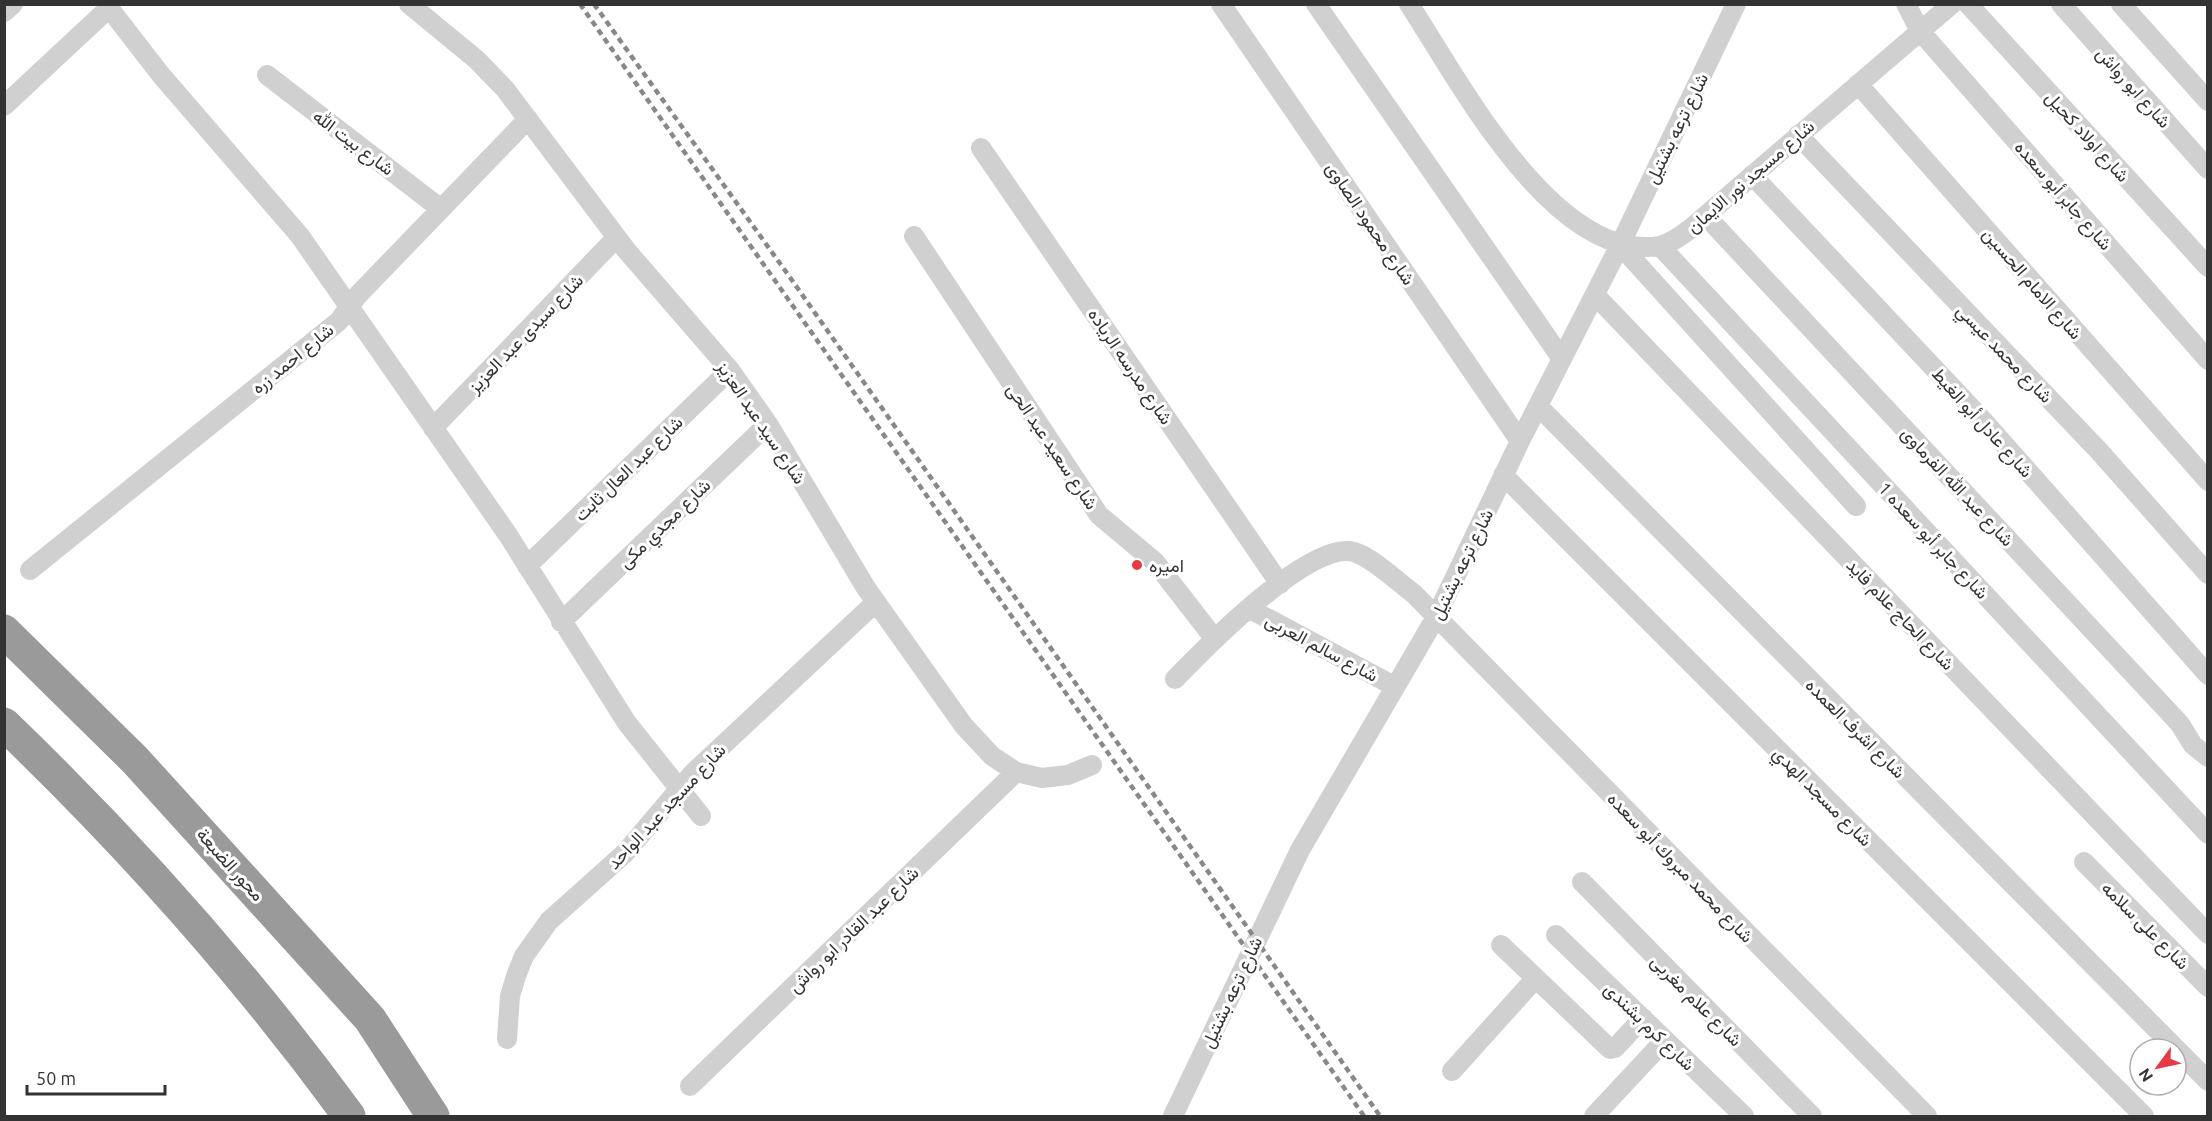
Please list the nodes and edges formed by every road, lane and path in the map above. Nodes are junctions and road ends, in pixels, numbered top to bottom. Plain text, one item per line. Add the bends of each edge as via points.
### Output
1 (14, 4) edge
2 (409, 4) edge
3 (1221, 4) edge
4 (1316, 4) edge
5 (1409, 4) edge
6 (1736, 4) edge
7 (1906, 4) edge
8 (1968, 4) edge
9 (2061, 4) edge
10 (2121, 4) edge
11 (1952, 5) edge
12 (108, 6) edge
13 (4, 12) edge
14 (1920, 31) junction
15 (267, 75) dead end
16 (1858, 84) junction
17 (2208, 100) edge
18 (4, 106) edge
19 (528, 119) junction
20 (1798, 135) junction
21 (981, 148) dead end
22 (2208, 169) edge
23 (1752, 175) junction
24 (441, 209) junction
25 (1706, 216) junction
26 (914, 236) dead end
27 (616, 238) junction
28 (1620, 245) junction
29 (1660, 246) junction
30 (2208, 267) edge
31 (1595, 295) junction
32 (348, 308) junction
33 (1562, 359) junction
34 (2208, 360) edge
35 (730, 370) junction
36 (1538, 405) junction
37 (768, 424) junction
38 (433, 428) junction
39 (1520, 441) junction
40 (1503, 475) junction
41 (2208, 481) edge
42 (1856, 506) dead end
43 (527, 566) junction
44 (30, 570) dead end
45 (2208, 574) edge
46 (1280, 584) junction
47 (876, 602) junction
48 (1250, 609) junction
49 (1436, 617) junction
50 (561, 622) junction
51 (4, 632) edge
52 (1214, 638) junction
53 (2208, 675) edge
54 (1175, 680) dead end
55 (1394, 686) junction
56 (4, 724) edge
57 (2208, 757) edge
58 (1092, 765) dead end
59 (1016, 772) junction
60 (678, 790) junction
61 (700, 816) dead end
62 (2208, 834) edge
63 (2084, 862) dead end
64 (1582, 882) dead end
65 (2208, 933) edge
66 (1556, 935) dead end
67 (1501, 945) dead end
68 (1535, 979) junction
69 (2208, 987) edge
70 (1643, 1018) junction
71 (507, 1039) dead end
72 (1665, 1040) junction
73 (1452, 1071) dead end
74 (2208, 1081) edge
75 (690, 1086) dead end
76 (349, 1116) edge
77 (433, 1116) edge
78 (1173, 1116) edge
79 (1594, 1116) edge
80 (1744, 1116) edge
81 (1812, 1116) edge
82 (1927, 1116) edge
83 (2144, 1116) edge

1 - 13 street
2 - 19 street, شارع سيد عبد العزيز via 477,60
3 - 39 street, شارع محمود الصاوى
4 - 33 street
5 - 28 street via 1496,138 1538,188 1566,216
6 - 28 street, شارع ترعه بشتيل
7 - 14 street, شارع جابر أبو سعده
8 - 30 street, شارع اولاد كحيل
9 - 22 street, شارع ابو رواش
10 - 17 street
11 - 14 street, شارع مسجد نور الايمان
12 - 18 street
12 - 32 street via 161,75 278,207
14 - 16 street, شارع مسجد نور الايمان
14 - 34 street, شارع جابر أبو سعده
15 - 24 street, شارع بيت الله
16 - 20 street, شارع مسجد نور الايمان
16 - 41 street, شارع الامام الحسين
19 - 24 street, شارع احمد زره
19 - 27 street, شارع سيد عبد العزيز
20 - 23 street, شارع مسجد نور الايمان
20 - 45 street, شارع محمد عيسي via 2098,451
21 - 46 street, شارع مدرسه الرياده
23 - 25 street, شارع مسجد نور الايمان
23 - 53 street, شارع عادل أبو الغيط via 1980,417
24 - 32 street, شارع احمد زره
25 - 29 street, شارع مسجد نور الايمان
25 - 57 street, شارع عبد الله الفرماوى
26 - 52 street, شارع سعيد عبد الحى via 1099,515 1155,562
27 - 35 street, شارع سيد عبد العزيز
27 - 38 street, شارع سيدى عبد العزيز
28 - 29 street
28 - 31 street, شارع ترعه بشتيل
28 - 42 street
29 - 62 street, شارع جابر أبو سعده 1
31 - 33 street, شارع ترعه بشتيل
31 - 65 street, شارع الحاج علام فايد
32 - 38 street
32 - 44 street, شارع احمد زره via 339,321
33 - 36 street, شارع ترعه بشتيل
35 - 37 street, شارع سيد عبد العزيز
35 - 43 street, شارع عبد العال ثابت
36 - 39 street, شارع ترعه بشتيل
36 - 74 street, شارع اشرف العمده
37 - 47 street, شارع سيد عبد العزيز
37 - 50 street, شارع مجدي مكى
38 - 43 street
39 - 40 street, شارع ترعه بشتيل
40 - 49 street, شارع ترعه بشتيل
40 - 83 street, شارع مسجد الهدي
43 - 50 street
46 - 48 street
46 - 49 street via 1324,554 1339,550 1355,552 1414,594
47 - 59 street, شارع سيد عبد العزيز via 964,726 992,756
47 - 60 street, شارع مسجد عبد الواحد
48 - 52 street
48 - 55 street, شارع سالم العربى
49 - 55 street, شارع ترعه بشتيل
49 - 82 street, شارع محمد مبروك أبو سعده
50 - 60 street via 627,723
51 - 77 highway, محور الضبعة via 135,760 362,1011
52 - 54 street
55 - 78 street, شارع ترعه بشتيل via 1300,850
56 - 76 highway via 88,804 204,932
58 - 59 street, شارع سيد عبد العزيز via 1068,775 1042,778
59 - 75 street, شارع عبد القادر ابو رواش
60 - 61 street
60 - 71 street, شارع مسجد عبد الواحد via 626,853 549,921 536,938 524,956 510,996
63 - 69 street, شارع على سلامه
64 - 81 street, شارع علام مغربى
66 - 70 street, شارع كرم بشندى
67 - 68 street
68 - 70 street via 1610,1049
68 - 73 street
70 - 72 street, شارع كرم بشندى
72 - 79 street
72 - 80 street, شارع كرم بشندى

